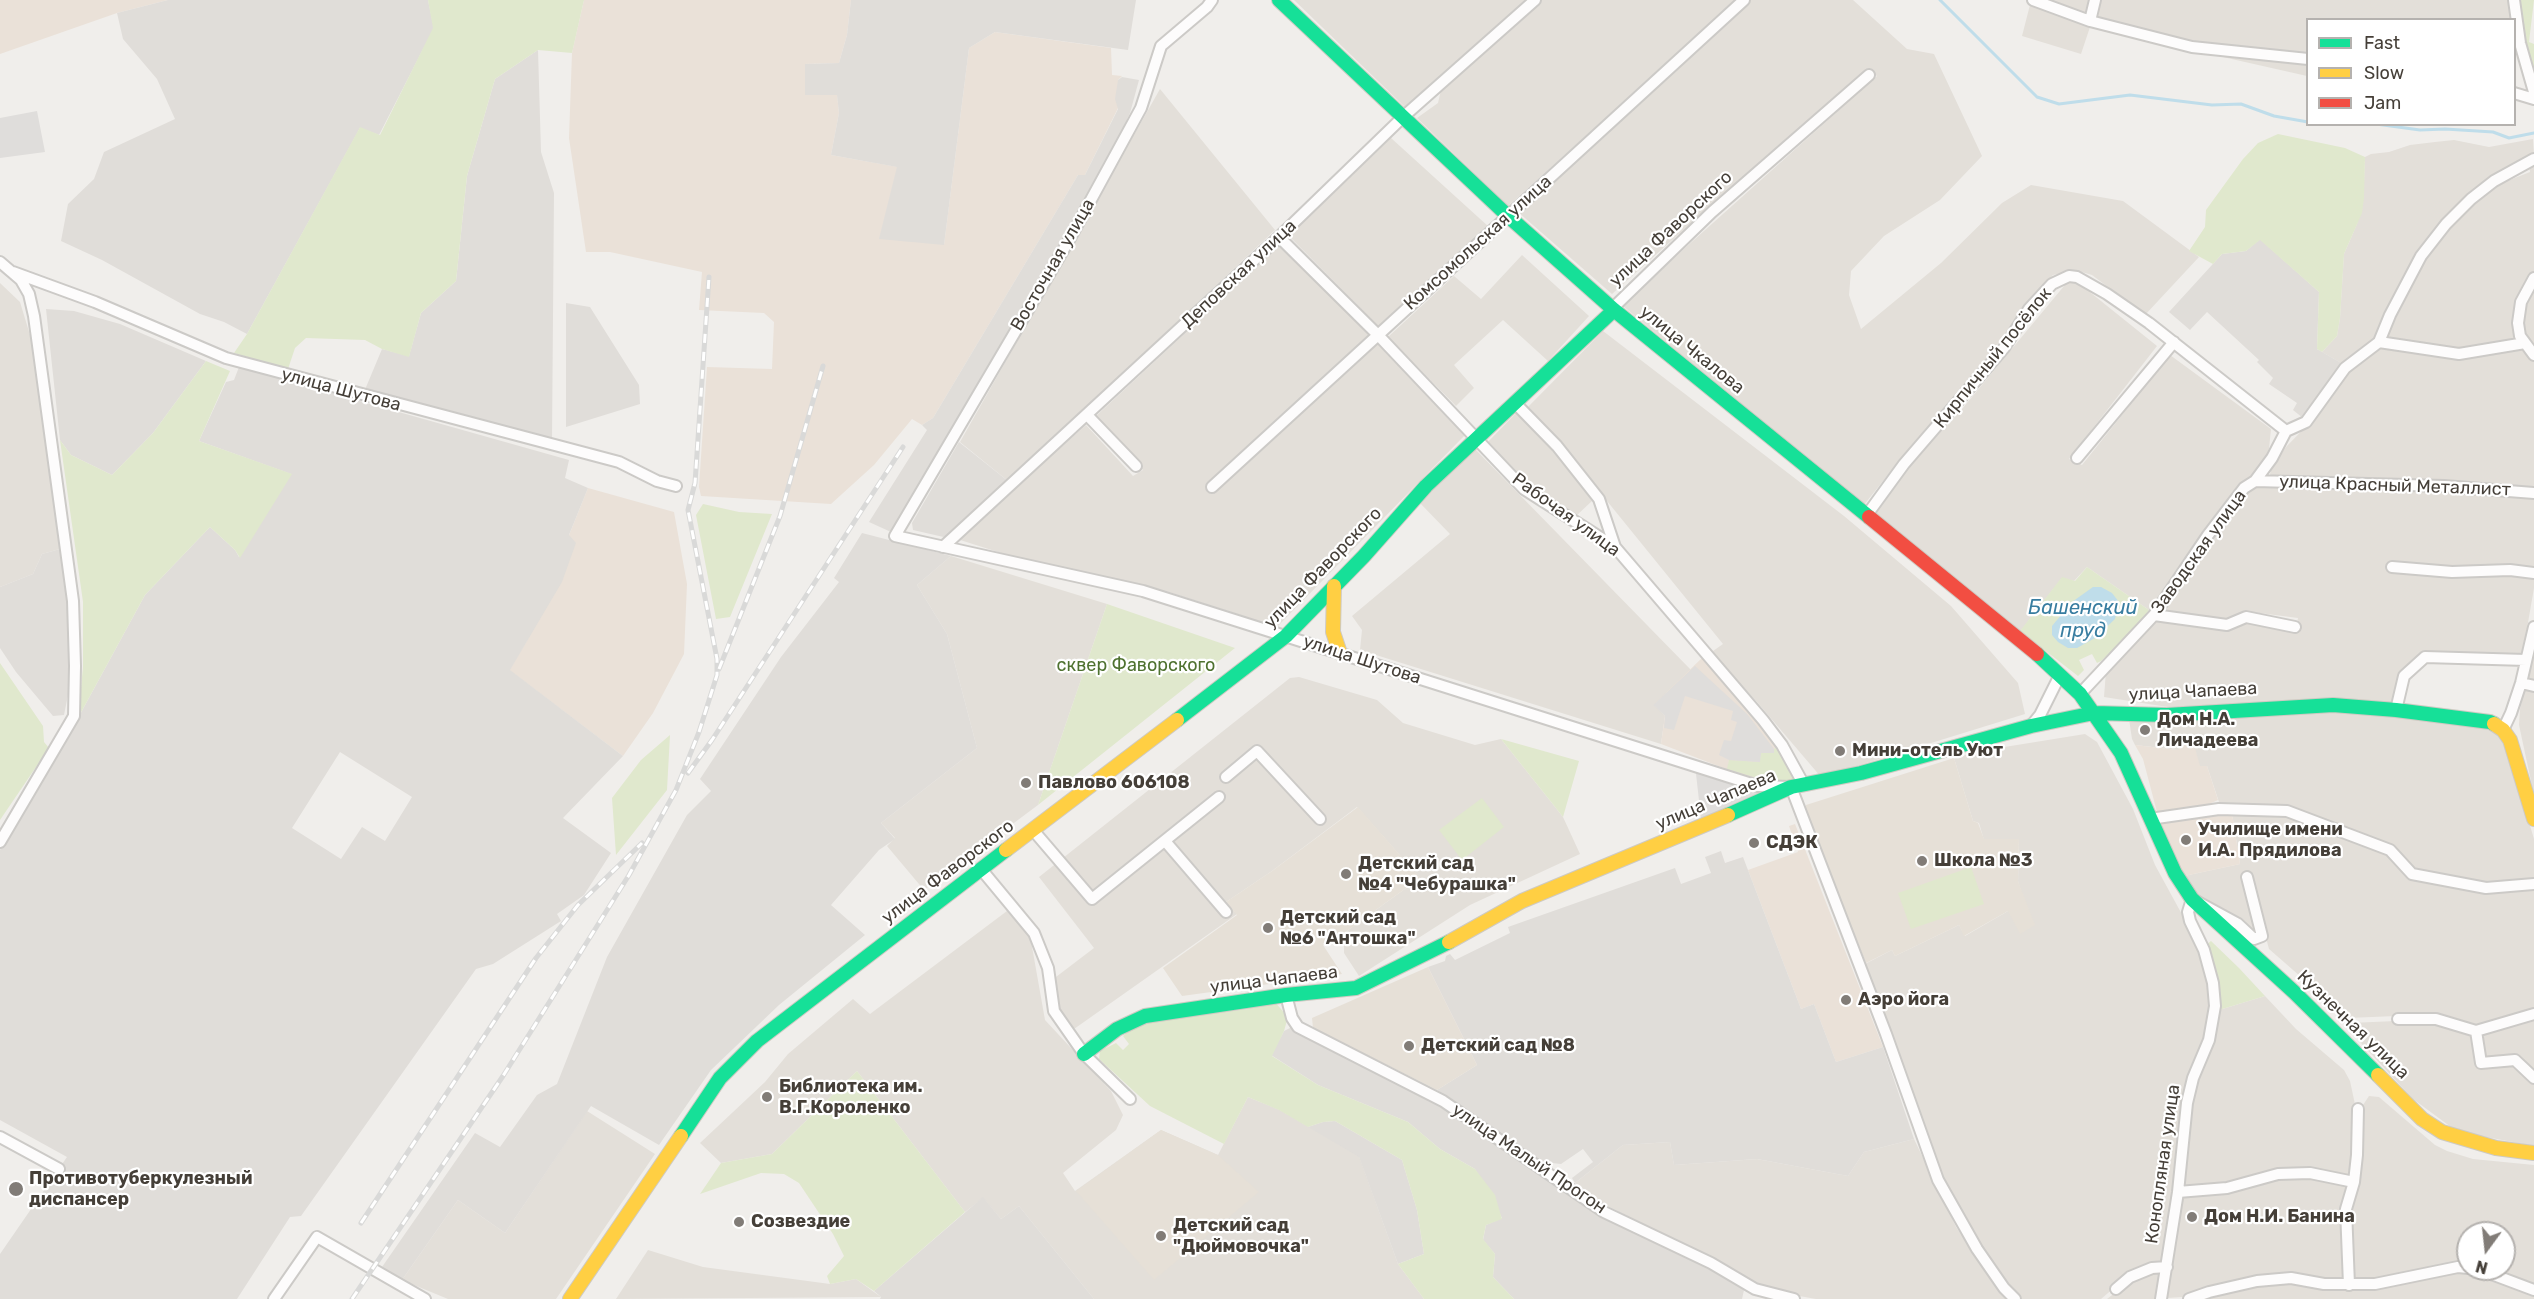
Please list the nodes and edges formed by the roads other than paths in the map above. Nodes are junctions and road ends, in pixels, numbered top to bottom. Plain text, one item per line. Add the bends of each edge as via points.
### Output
1 (1212, 0) edge
2 (1279, 0) edge
3 (1535, 0) edge
4 (1744, 0) edge
5 (2033, 0) edge
6 (2095, 0) edge
7 (2514, 0) edge
8 (2090, 21) junction
9 (2306, 60) edge
10 (1869, 75) dead end
11 (2534, 92) edge
12 (2516, 94) edge
13 (2534, 99) edge
14 (1403, 117) junction
15 (2534, 159) edge
16 (1508, 216) junction
17 (1280, 237) junction
18 (0, 262) edge
19 (13, 272) junction
20 (2534, 278) edge
21 (1614, 310) junction
22 (1378, 334) junction
23 (2174, 342) junction
24 (2379, 342) junction
25 (2525, 343) junction
26 (2534, 355) edge
27 (1515, 403) junction
28 (1088, 416) junction
29 (2286, 431) junction
30 (1475, 439) junction
31 (2077, 458) dead end
32 (1136, 466) dead end
33 (2255, 481) junction
34 (676, 486) dead end
35 (1212, 487) dead end
36 (2534, 493) edge
37 (1868, 516) junction
38 (895, 537) joint
39 (943, 547) junction
40 (1615, 547) junction
41 (2392, 567) dead end
42 (2534, 573) edge
43 (1334, 586) junction
44 (2154, 615) junction
45 (2295, 627) dead end
46 (2534, 627) edge
47 (1286, 636) junction
48 (1340, 653) junction
49 (2526, 660) junction
50 (2060, 675) junction
51 (2521, 683) junction
52 (2534, 686) edge
53 (2080, 694) junction
54 (2396, 710) junction
55 (2094, 713) junction
56 (2031, 726) junction
57 (2503, 730) junction
58 (1226, 777) dead end
59 (1797, 786) junction
60 (1219, 797) dead end
61 (1320, 819) dead end
62 (2150, 819) junction
63 (2534, 819) edge
64 (1033, 830) junction
65 (1165, 841) junction
66 (0, 842) edge
67 (981, 869) junction
68 (2247, 877) dead end
69 (2534, 884) edge
70 (2192, 899) junction
71 (1226, 912) dead end
72 (1286, 994) junction
73 (2534, 1014) edge
74 (2398, 1019) dead end
75 (2476, 1031) junction
76 (1084, 1054) junction
77 (2534, 1078) edge
78 (1130, 1099) dead end
79 (2358, 1109) dead end
80 (0, 1137) edge
81 (2534, 1153) edge
82 (59, 1169) dead end
83 (2354, 1182) junction
84 (2178, 1192) junction
85 (2167, 1266) junction
86 (2456, 1267) edge
87 (2510, 1281) edge
88 (2349, 1285) junction
89 (2116, 1288) dead end
90 (2534, 1290) edge
91 (274, 1299) edge
92 (425, 1299) edge
93 (570, 1299) edge
94 (1794, 1299) edge
95 (2015, 1299) edge
96 (2161, 1299) edge
97 (2189, 1299) edge

1 - 38 street, Восточная улица via 1161,46 1141,108
2 - 14 street, улица Чкалова
3 - 14 street, Деповская улица
4 - 16 street, Комсомольская улица
5 - 8 street
6 - 8 street
7 - 11 street via 2520,43
8 - 9 street via 2192,47
10 - 21 street, улица Фаворского via 1712,212
12 - 13 street
14 - 16 street, улица Чкалова
14 - 17 street, Деповская улица
15 - 24 street via 2471,199 2430,242
16 - 21 street, улица Чкалова
16 - 22 street, Комсомольская улица
17 - 22 street, Рабочая улица
17 - 28 street, Деповская улица
18 - 19 street
19 - 34 street, улица Шутова via 226,358 619,462
19 - 66 street via 29,294 49,415 73,601 74,716
20 - 25 street via 2522,302 2518,323
21 - 27 street, улица Фаворского
21 - 37 street, улица Чкалова
22 - 30 street, Рабочая улица
22 - 35 street, Комсомольская улица
23 - 29 street, Кирпичный посёлок
23 - 31 street
23 - 37 street, Кирпичный посёлок via 2097,288 2076,277 2061,278 2029,309 2004,348 1904,465
24 - 25 street via 2459,354
24 - 29 street via 2345,369 2306,422
25 - 26 street
27 - 30 street, улица Фаворского
27 - 40 street via 1557,446 1599,499
28 - 32 street
28 - 39 street, Деповская улица
29 - 33 street, Заводская улица
30 - 40 street, Рабочая улица via 1524,489
30 - 43 street, улица Фаворского
33 - 36 street, улица Красный Металлист via 2444,486
33 - 44 street, Заводская улица via 2244,488 2208,535
37 - 50 street, улица Чкалова
38 - 39 street, улица Шутова
39 - 47 street, улица Шутова via 1143,591
40 - 59 street, Рабочая улица via 1763,720 1782,745
41 - 42 street
43 - 47 street, улица Фаворского
43 - 48 street via 1333,632
44 - 45 street via 2227,625 2247,617
44 - 53 street, Заводская улица
46 - 49 street
47 - 48 street, улица Шутова
47 - 64 street, улица Фаворского
48 - 59 street, улица Шутова via 1758,786
49 - 51 street
49 - 54 street via 2425,657 2404,676
50 - 53 street, улица Чкалова
50 - 56 street
51 - 52 street
51 - 57 street
53 - 55 street, улица Чкалова
54 - 55 street, улица Чапаева via 2333,705 2167,715
54 - 57 street, улица Чапаева via 2475,719
55 - 56 street, улица Чапаева
55 - 62 street via 2121,753
56 - 59 street, улица Чапаева via 1861,773
57 - 63 street via 2516,754
58 - 61 street via 1257,751
59 - 72 street, улица Чапаева via 1522,901 1356,988
59 - 95 street, Рабочая улица via 1938,1180 1977,1249
60 - 65 street
62 - 69 street via 2219,809 2286,811 2390,850 2412,874 2486,888
62 - 70 street, Кузнечная улица
64 - 65 street via 1092,899
64 - 67 street, улица Фаворского
65 - 71 street
67 - 76 street via 1035,933 1048,968 1054,1011
67 - 93 street, улица Фаворского via 757,1041 720,1078
68 - 70 street via 2262,936 2254,939 2238,924
70 - 81 street, Кузнечная улица via 2294,992 2422,1119 2463,1140
70 - 84 street, Конопляная улица via 2188,912 2204,950 2215,1006 2209,1040 2187,1103
72 - 76 street, улица Чапаева via 1145,1016 1117,1029
72 - 94 street, улица Малый Прогон via 1298,1027 1443,1101 1604,1212 1711,1263 1755,1289
73 - 75 street
74 - 75 street via 2436,1019
75 - 77 street via 2481,1063 2515,1060
76 - 78 street
79 - 83 street
80 - 82 street
83 - 84 street via 2310,1173 2278,1174 2228,1188
83 - 88 street via 2346,1209
84 - 85 street, Конопляная улица
85 - 89 street via 2152,1268
85 - 96 street, Конопляная улица
86 - 88 street via 2375,1284
87 - 90 street
88 - 97 street via 2291,1278 2247,1283
91 - 92 street via 317,1237

